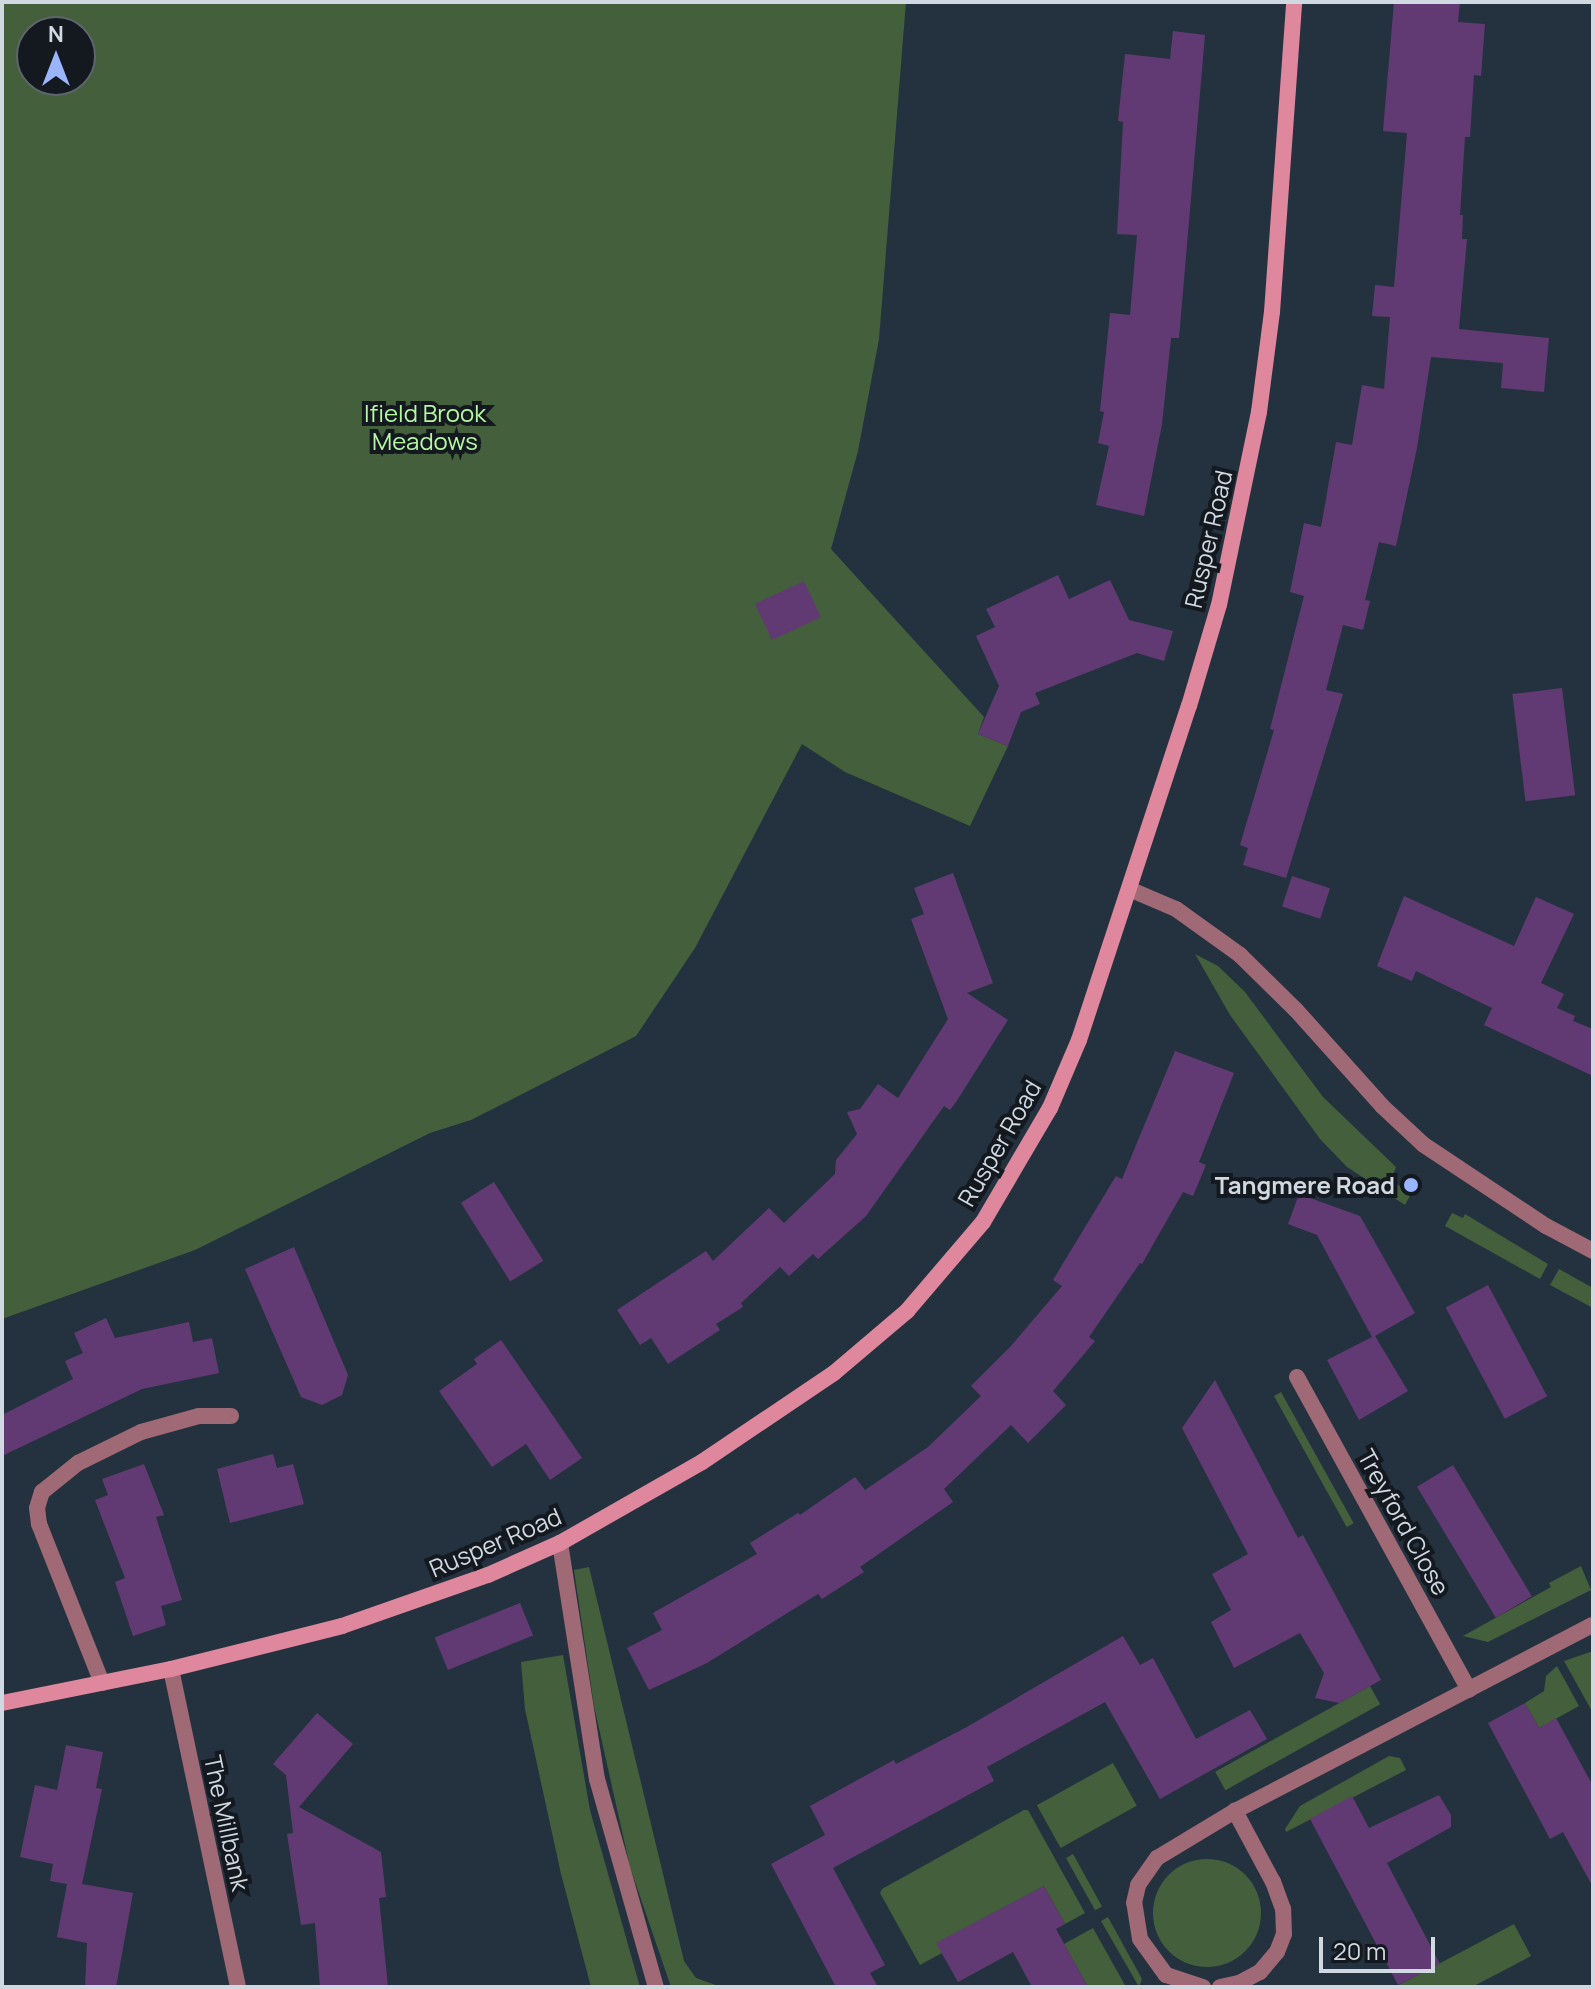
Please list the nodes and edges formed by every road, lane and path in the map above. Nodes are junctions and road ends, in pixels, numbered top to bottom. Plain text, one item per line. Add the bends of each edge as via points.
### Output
1 (1294, 2) edge
2 (1129, 889) junction
3 (1593, 1251) edge
4 (1297, 1377) dead end
5 (231, 1416) dead end
6 (560, 1543) junction
7 (1593, 1625) edge
8 (171, 1669) junction
9 (102, 1683) junction
10 (1469, 1690) junction
11 (2, 1703) edge
12 (1235, 1811) junction
13 (238, 1987) edge
14 (656, 1987) edge
15 (1203, 1987) edge
16 (1220, 1987) edge

1 - 2 street, Rusper Road via 1272,312 1244,500 1194,692
2 - 3 street via 1176,909 1240,955 1424,1145
2 - 6 street, Rusper Road via 1079,1040 1050,1108 983,1222 938,1279 875,1340 794,1403
4 - 10 street, Treyford Close
5 - 9 street via 199,1416 141,1432 78,1463 42,1492 39,1524
6 - 8 street, Rusper Road via 488,1575 342,1626
6 - 14 street via 597,1779
7 - 10 street
8 - 9 street, Rusper Road
8 - 13 street, The Millbank
9 - 11 street, Rusper Road
10 - 12 street
12 - 15 street via 1157,1858 1138,1885 1134,1903 1140,1939 1151,1958 1166,1975
12 - 16 street via 1273,1882 1283,1909 1284,1934 1260,1972

